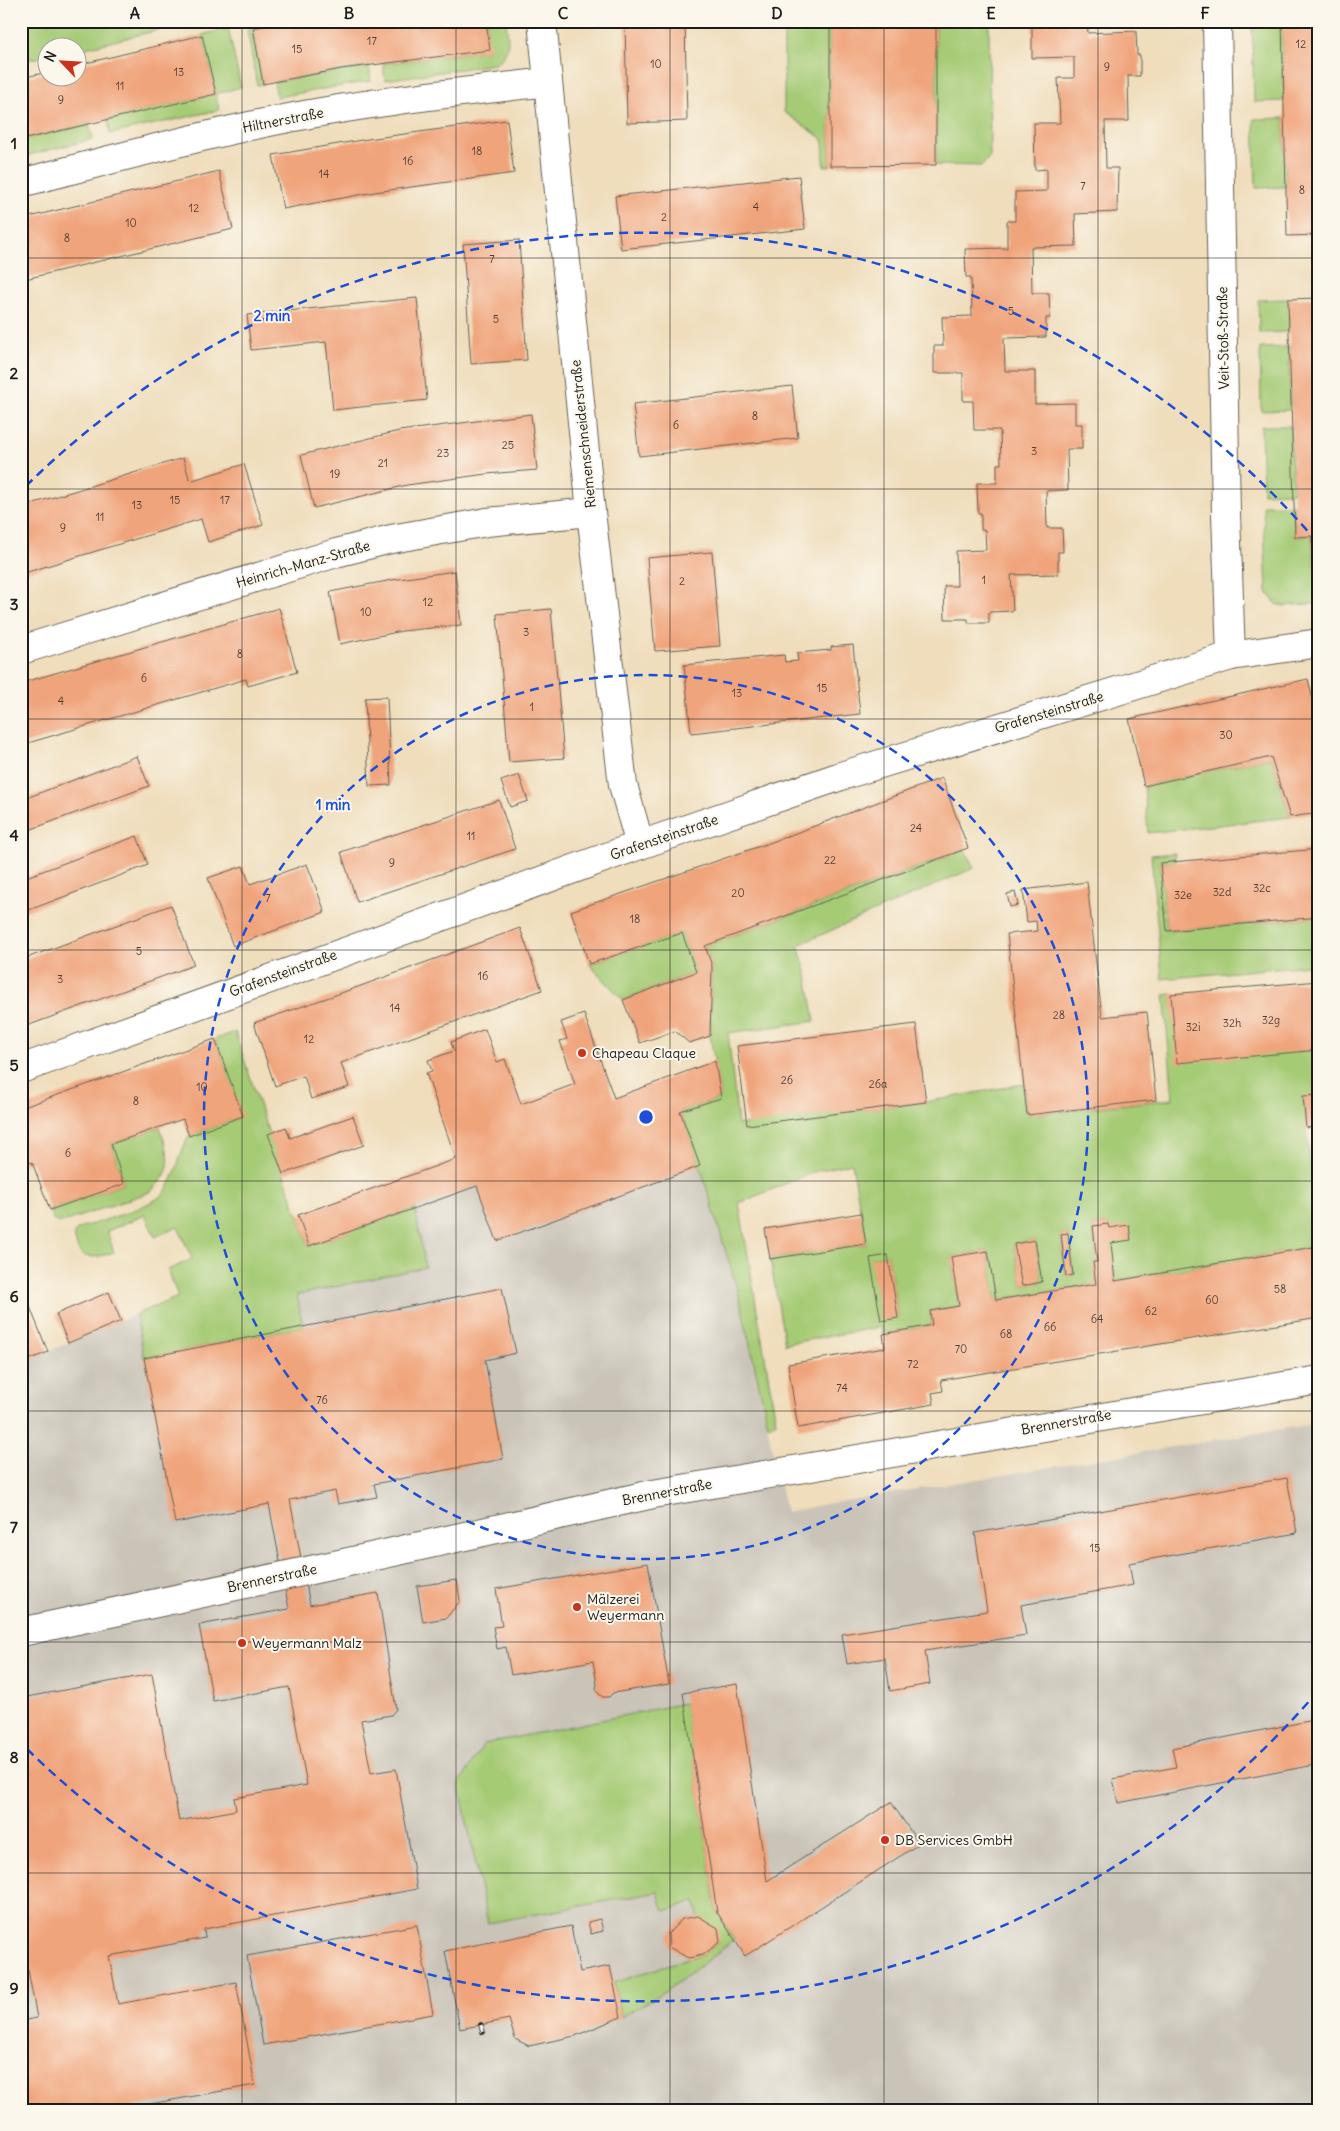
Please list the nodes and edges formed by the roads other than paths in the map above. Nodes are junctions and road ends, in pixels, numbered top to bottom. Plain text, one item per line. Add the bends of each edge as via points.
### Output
1 (542, 21) edge
2 (1217, 21) edge
3 (548, 82) junction
4 (21, 183) edge
5 (591, 512) junction
6 (1319, 643) edge
7 (21, 650) edge
8 (1231, 656) junction
9 (640, 845) junction
10 (21, 1069) edge
11 (1319, 1380) edge
12 (21, 1632) edge

1 - 3 street, Riemenschneiderstraße
2 - 8 street, Veit-Stoß-Straße
3 - 4 street, Hiltnerstraße via 443,94 264,123
3 - 5 street, Riemenschneiderstraße
5 - 7 street, Heinrich-Manz-Straße via 487,522 390,539
5 - 9 street, Riemenschneiderstraße via 623,785
6 - 8 street, Grafensteinstraße
8 - 9 street, Grafensteinstraße via 868,768
9 - 10 street, Grafensteinstraße
11 - 12 street, Brennerstraße via 653,1494

